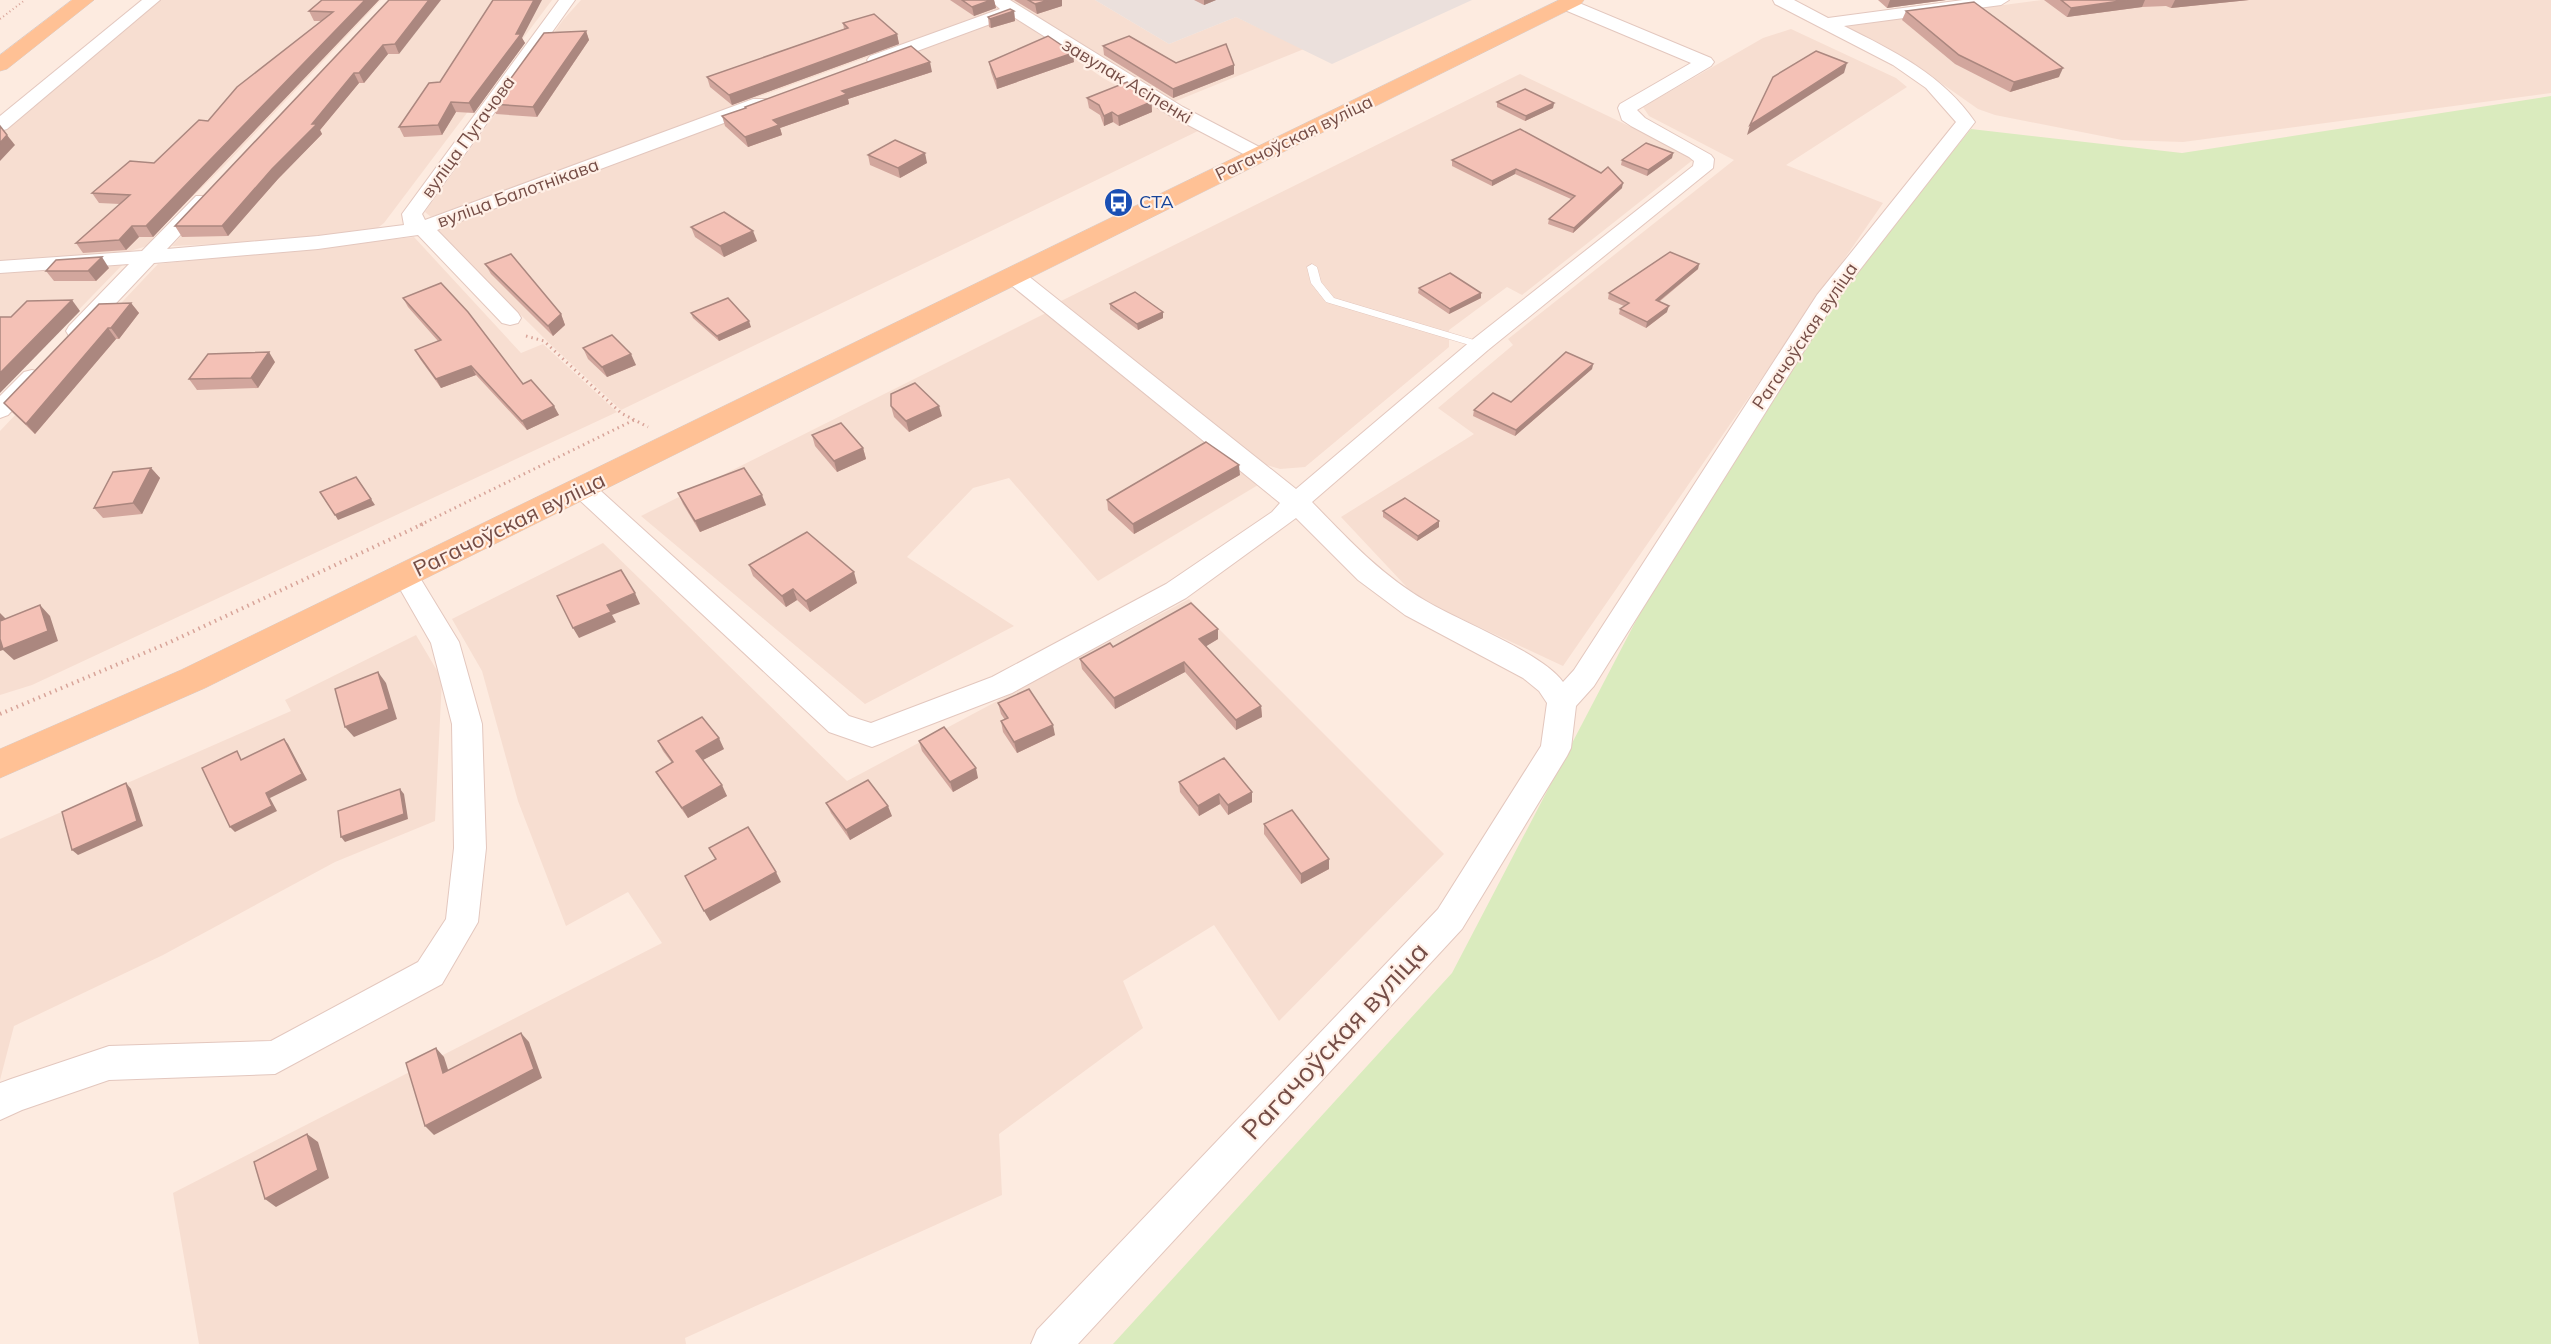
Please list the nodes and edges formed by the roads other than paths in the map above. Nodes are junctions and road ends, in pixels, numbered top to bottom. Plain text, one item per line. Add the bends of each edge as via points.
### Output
1 (84, 0) edge
2 (152, 0) edge
3 (567, 0) edge
4 (1783, 0) edge
5 (2001, 0) edge
6 (1570, 2) edge
7 (1005, 5) edge
8 (1878, 16) junction
9 (1826, 22) junction
10 (0, 65) edge
11 (857, 67) edge
12 (780, 96) edge
13 (0, 125) edge
14 (1260, 155) junction
15 (214, 187) edge
16 (423, 228) junction
17 (150, 255) junction
18 (0, 267) edge
19 (1312, 267) dead end
20 (1014, 276) junction
21 (510, 318) road end
22 (67, 341) edge
23 (1480, 345) junction
24 (42, 367) edge
25 (0, 410) edge
26 (582, 488) junction
27 (1296, 502) junction
28 (405, 575) junction
29 (1562, 702) junction
30 (0, 764) edge
31 (0, 1103) edge
32 (1051, 1344) edge

1 - 10 main road
2 - 13 street
3 - 16 street, вуліца Пугачова via 412,214 412,221
4 - 8 street
4 - 9 street
5 - 8 street
6 - 14 main road, Рагачоўская вуліца
6 - 23 street via 1705,62 1627,108 1637,123 1696,152 1704,159 1703,168
7 - 11 street
7 - 14 street, завулак Асіпенкі via 1176,111
8 - 9 street
9 - 29 street, Рагачоўская вуліца via 1932,84 1966,122 1825,300 1584,678
12 - 16 street, вуліца Балотнікава
14 - 20 main road, Рагачоўская вуліца
15 - 17 street
16 - 17 street, вуліца Балотнікава via 291,245
16 - 21 street, вуліца Пугачова
17 - 18 street, вуліца Балотнікава
17 - 22 street
19 - 23 lane via 1316,283 1330,300
20 - 26 main road, Рагачоўская вуліца
20 - 27 street
23 - 27 street
24 - 25 street
26 - 27 street via 839,724 872,735 1002,685 1176,591 1281,518
26 - 28 main road, Рагачоўская вуліца
27 - 29 street via 1367,573 1415,608 1533,670 1549,683
28 - 30 main road, Рагачоўская вуліца via 194,679
28 - 31 street via 445,642 467,724 470,848 462,922 430,974 275,1057 109,1063
29 - 32 street, Рагачоўская вуліца via 1556,748 1450,919

